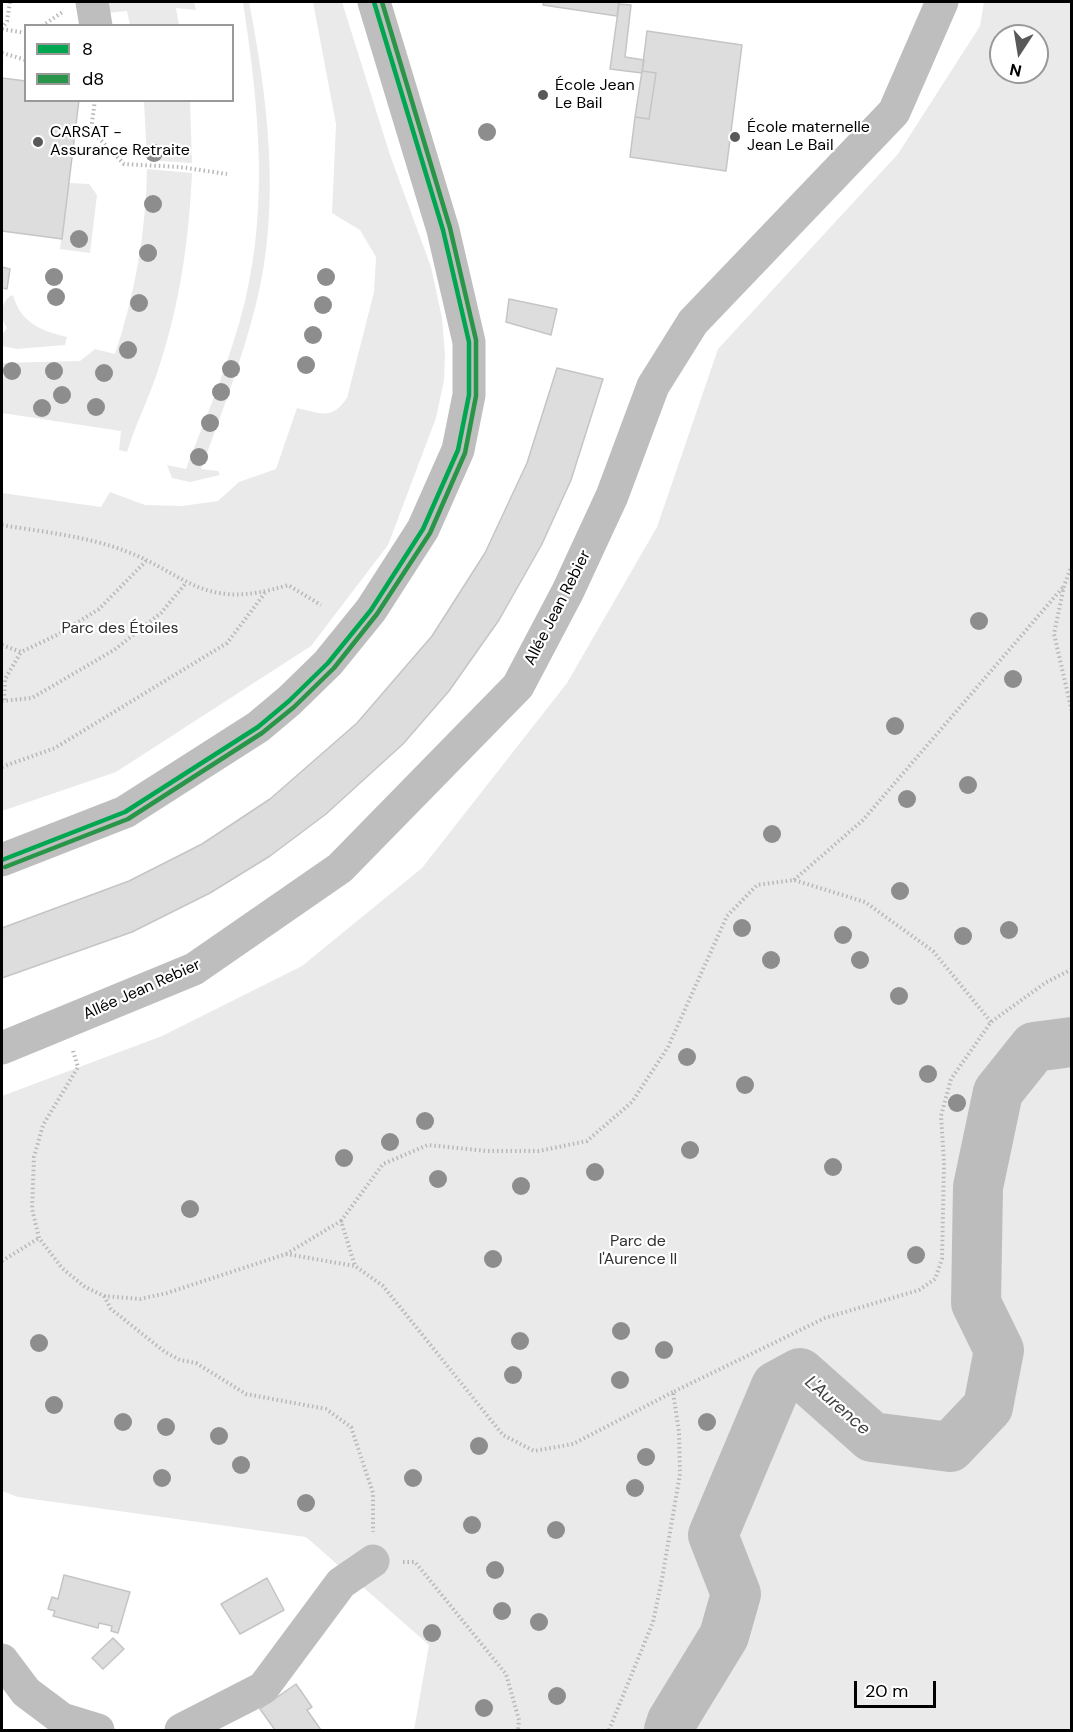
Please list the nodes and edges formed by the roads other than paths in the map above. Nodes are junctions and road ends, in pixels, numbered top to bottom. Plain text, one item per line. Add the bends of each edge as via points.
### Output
1 (92, 2) edge
2 (374, 2) edge
3 (942, 2) edge
4 (96, 24) edge
5 (2, 860) edge
6 (2, 1048) edge
7 (373, 1561) road end
8 (2, 1660) edge
9 (98, 1731) edge
10 (181, 1731) edge

1 - 4 street
2 - 5 street via 443,230 469,342 470,395 458,450 423,529 371,610 328,663 289,700 258,727 125,812
3 - 6 street, Allée Jean Rebier via 894,112 687,331 653,386 612,496 518,686 340,868 194,969
7 - 10 street via 341,1583 263,1688
8 - 9 street via 26,1692 62,1719

